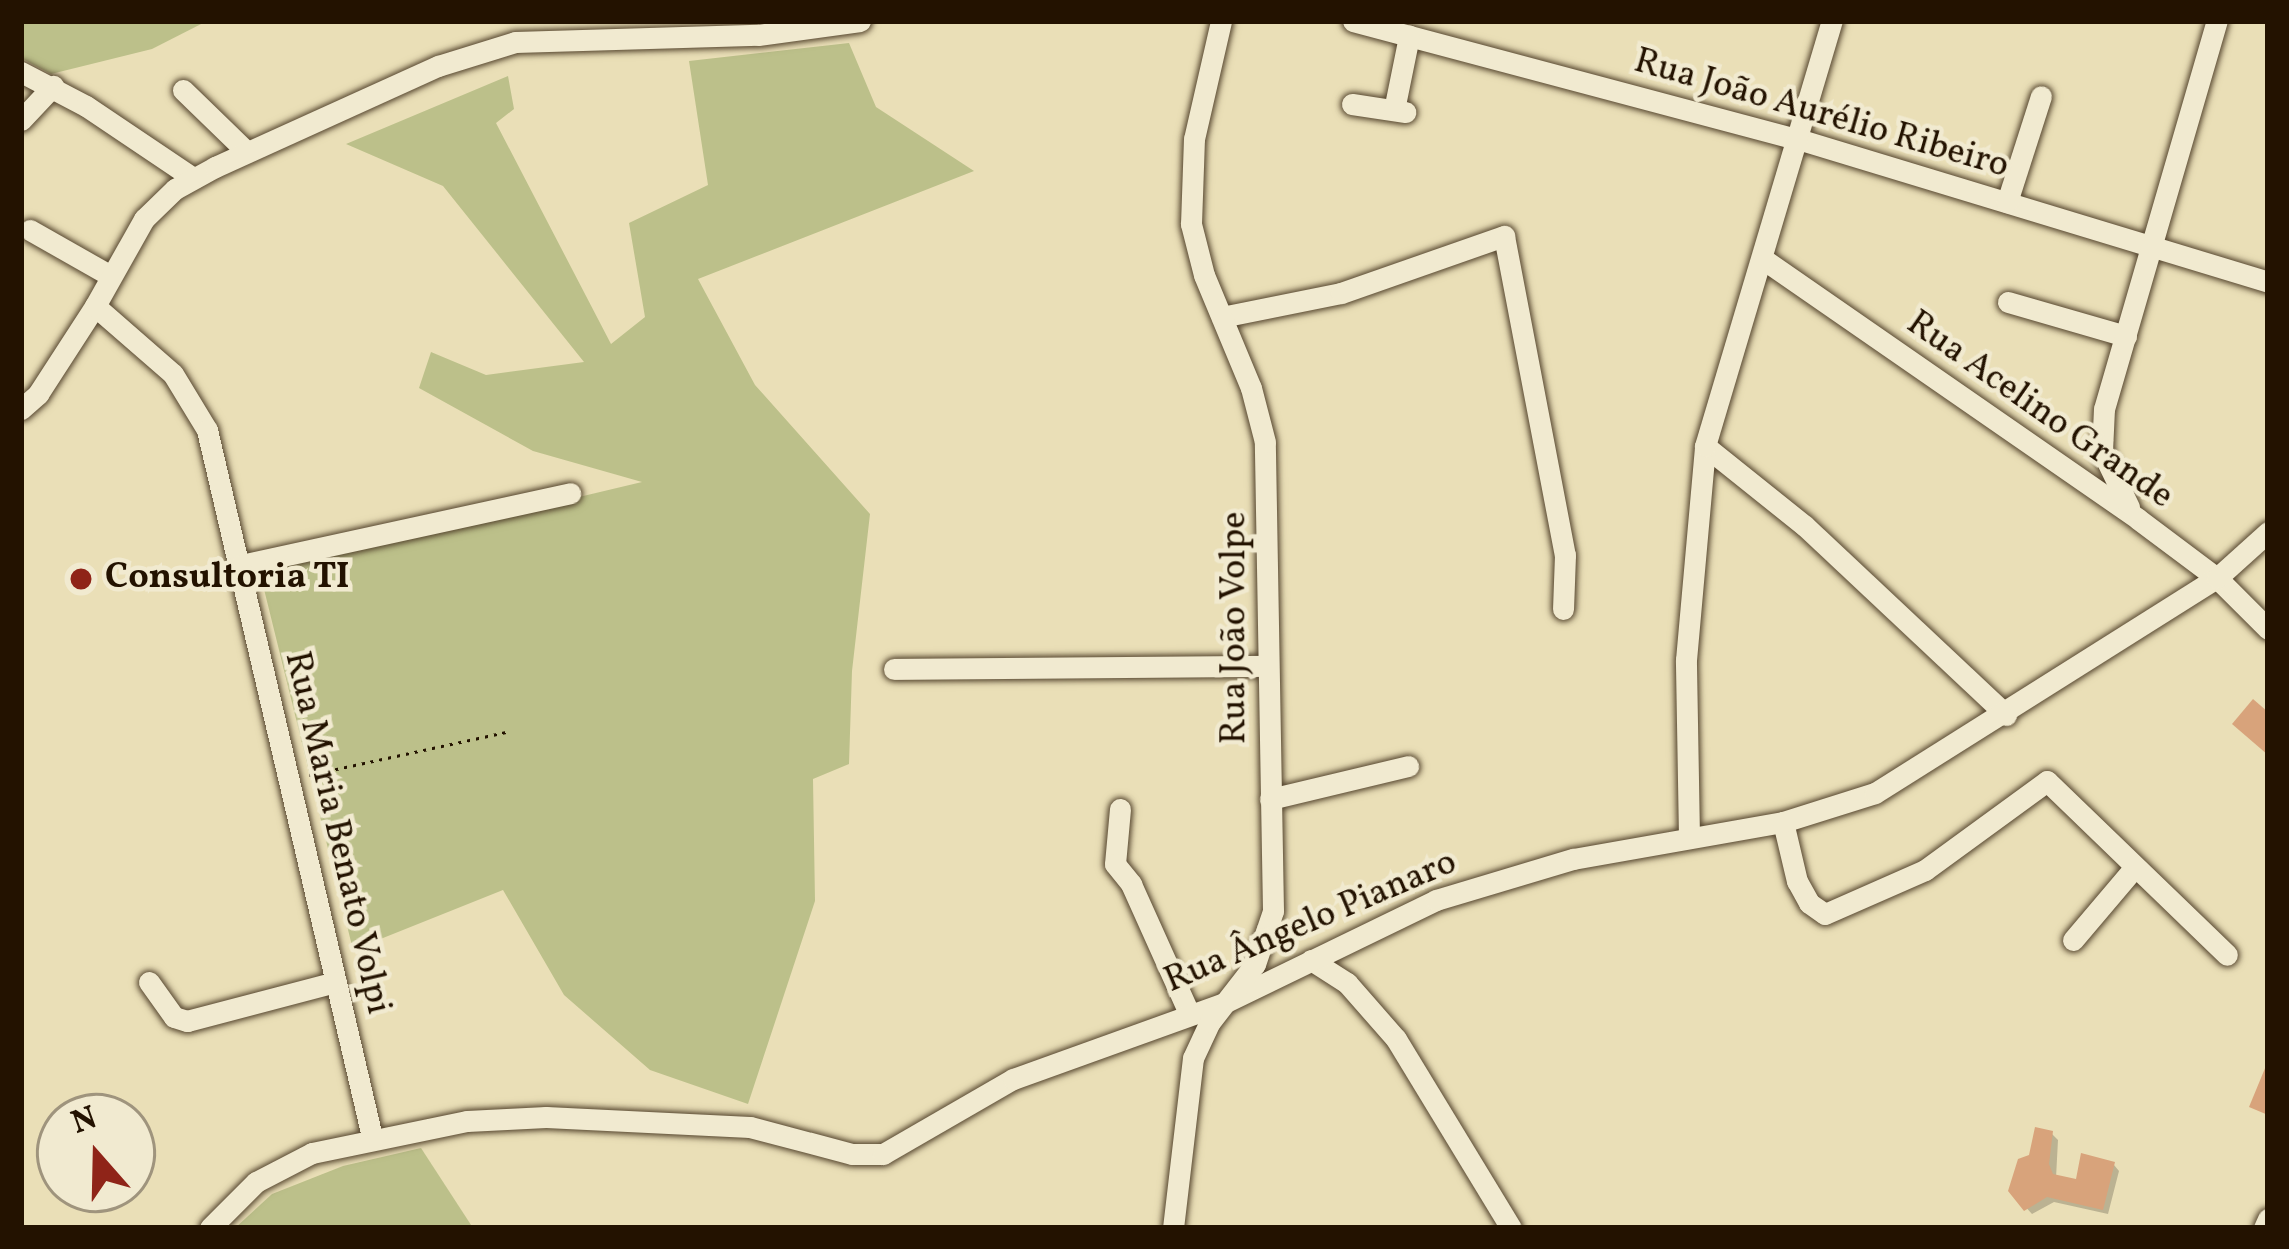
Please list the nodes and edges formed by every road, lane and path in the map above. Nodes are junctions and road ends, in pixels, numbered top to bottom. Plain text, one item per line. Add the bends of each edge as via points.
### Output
1 (860, 21) edge
2 (1221, 21) edge
3 (1832, 21) edge
4 (2217, 21) edge
5 (1365, 23) edge
6 (794, 26) edge
7 (1409, 36) junction
8 (21, 72) edge
9 (53, 86) junction
10 (183, 90) dead end
11 (2041, 96) dead end
12 (1352, 104) dead end
13 (21, 120) edge
14 (1798, 139) junction
15 (247, 152) junction
16 (193, 178) junction
17 (2007, 202) junction
18 (30, 230) dead end
19 (2152, 246) junction
20 (1763, 259) junction
21 (111, 276) junction
22 (2268, 282) edge
23 (2008, 302) dead end
24 (95, 306) junction
25 (1222, 317) junction
26 (2126, 336) junction
27 (21, 409) edge
28 (1705, 446) junction
29 (570, 493) dead end
30 (2138, 519) junction
31 (2268, 532) edge
32 (241, 565) junction
33 (2217, 578) junction
34 (1564, 609) dead end
35 (2268, 628) edge
36 (1267, 666) junction
37 (894, 669) dead end
38 (2006, 715) junction
39 (507, 732) dead end
40 (1408, 766) dead end
41 (290, 780) junction
42 (1270, 799) junction
43 (1120, 809) dead end
44 (1783, 822) junction
45 (1689, 837) junction
46 (2135, 867) junction
47 (2073, 940) dead end
48 (2227, 955) dead end
49 (1311, 960) junction
50 (149, 982) dead end
51 (336, 982) junction
52 (1224, 1003) junction
53 (1190, 1012) junction
54 (372, 1137) junction
55 (2268, 1219) edge
56 (210, 1228) edge
57 (1173, 1228) edge
58 (1510, 1228) edge
59 (2264, 1228) edge

1 - 6 street
2 - 25 street, Rua João Volpe via 1200,106 1190,198 1195,249
3 - 14 street
4 - 19 street
5 - 7 street, Rua João Aurélio Ribeiro
6 - 15 street via 515,42 438,66
7 - 12 street via 1401,111
7 - 14 street, Rua João Aurélio Ribeiro
8 - 9 street
9 - 13 street
9 - 16 street
10 - 15 street
11 - 17 street
14 - 17 street, Rua João Aurélio Ribeiro
14 - 20 street
15 - 16 street
16 - 21 street via 144,219
17 - 19 street, Rua João Aurélio Ribeiro
18 - 21 street
19 - 22 street, Rua João Aurélio Ribeiro
19 - 26 street
20 - 28 street
20 - 30 street, Rua Acelino Grande
21 - 24 street
23 - 26 street
24 - 27 street
24 - 32 street, Rua Maria Benato Volpi via 173,374 197,406
25 - 34 street via 1342,293 1504,236 1565,555
25 - 36 street, Rua João Volpe via 1265,442
26 - 30 street via 2104,409 2102,451
28 - 38 street via 1805,526
28 - 45 street via 1686,660
29 - 32 street
30 - 33 street, Rua Acelino Grande
31 - 33 street, Rua Ângelo Pianaro
32 - 41 street, Rua Maria Benato Volpi
33 - 35 street, Rua Acelino Grande
33 - 38 street, Rua Ângelo Pianaro
36 - 37 street
36 - 42 street, Rua João Volpe
38 - 44 street, Rua Ângelo Pianaro via 1875,793
39 - 41 path
40 - 42 street
41 - 51 street, Rua Maria Benato Volpi
42 - 52 street, Rua João Volpe via 1270,931
43 - 53 street via 1115,865
44 - 45 street, Rua Ângelo Pianaro
44 - 46 street via 1797,881 1825,914 1925,870 2047,781
45 - 49 street, Rua Ângelo Pianaro via 1470,888
46 - 47 street
46 - 48 street
49 - 52 street, Rua Ângelo Pianaro
49 - 58 street via 1347,983 1396,1040
50 - 51 street via 174,1017 187,1021
51 - 54 street, Rua Maria Benato Volpi
52 - 53 street, Rua Ângelo Pianaro
52 - 57 street, Rua João Volpe via 1193,1058
53 - 54 street, Rua Ângelo Pianaro via 1013,1079 883,1154 852,1154 750,1127 546,1118
54 - 56 street, Rua Ângelo Pianaro via 282,1166
55 - 59 street

